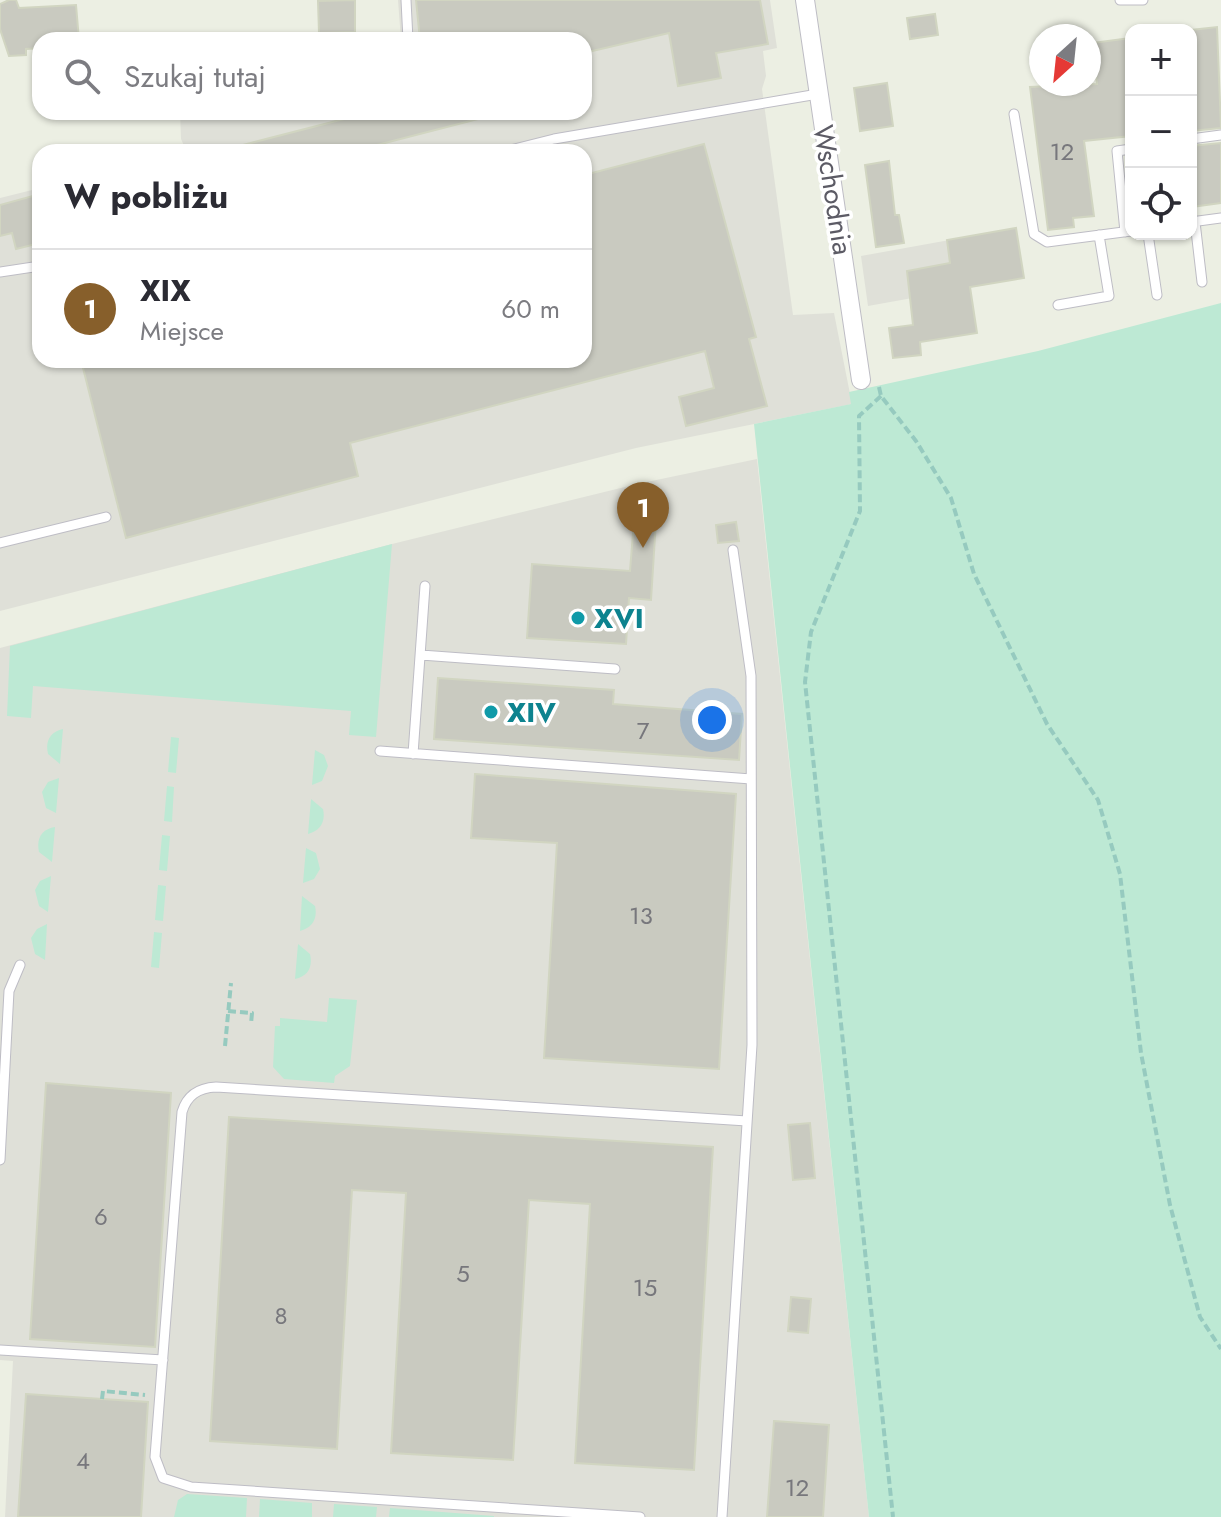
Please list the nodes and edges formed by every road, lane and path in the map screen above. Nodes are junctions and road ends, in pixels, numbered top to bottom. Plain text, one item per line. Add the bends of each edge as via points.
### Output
1 (406, 0) edge
2 (805, 0) edge
3 (1120, 0) edge
4 (1143, 0) edge
5 (408, 32) edge
6 (818, 94) junction
7 (1014, 114) dead end
8 (1221, 135) edge
9 (1197, 138) edge
10 (534, 144) edge
11 (1125, 150) edge
12 (1125, 209) edge
13 (1221, 218) edge
14 (1197, 221) edge
15 (1125, 231) edge
16 (1099, 235) junction
17 (1149, 240) edge
18 (1196, 240) edge
19 (32, 267) edge
20 (0, 272) edge
21 (1202, 282) dead end
22 (1157, 295) dead end
23 (1058, 305) dead end
24 (869, 380) joint
25 (881, 396) junction
26 (106, 517) dead end
27 (0, 543) edge
28 (733, 550) dead end
29 (425, 586) dead end
30 (421, 655) junction
31 (615, 669) dead end
32 (380, 751) dead end
33 (413, 754) junction
34 (751, 779) junction
35 (20, 965) dead end
36 (231, 983) dead end
37 (228, 1011) junction
38 (251, 1024) dead end
39 (225, 1046) dead end
40 (747, 1121) junction
41 (0, 1160) edge
42 (1221, 1349) edge
43 (0, 1350) edge
44 (163, 1360) junction
45 (160, 1396) junction
46 (102, 1399) dead end
47 (640, 1517) edge
48 (722, 1517) edge
49 (893, 1517) edge

1 - 5 lane
2 - 6 street, Wschodnia
3 - 4 lane
6 - 10 lane
6 - 24 street, Wschodnia
7 - 16 lane via 1034,234 1047,242
8 - 9 lane
11 - 12 lane via 1117,151
13 - 14 lane
15 - 16 lane
16 - 23 lane via 1109,296
17 - 22 lane
18 - 21 lane
19 - 20 lane
24 - 25 path
25 - 42 path via 951,498 974,574 1047,724 1098,800 1120,874 1141,1053 1170,1205 1200,1317
25 - 49 path via 859,416 860,511 811,632 805,682
26 - 27 lane
28 - 34 lane via 751,676
29 - 30 lane
30 - 31 lane
30 - 33 lane
32 - 33 lane
33 - 34 lane
34 - 40 lane via 752,1045
35 - 41 lane via 9,991
36 - 37 path
37 - 38 path via 252,1013
37 - 39 path
40 - 44 lane via 202,1088 186,1100 180,1120
40 - 48 lane
43 - 44 lane
44 - 45 lane
45 - 46 path via 103,1391
45 - 47 lane via 156,1465 163,1478 180,1486

